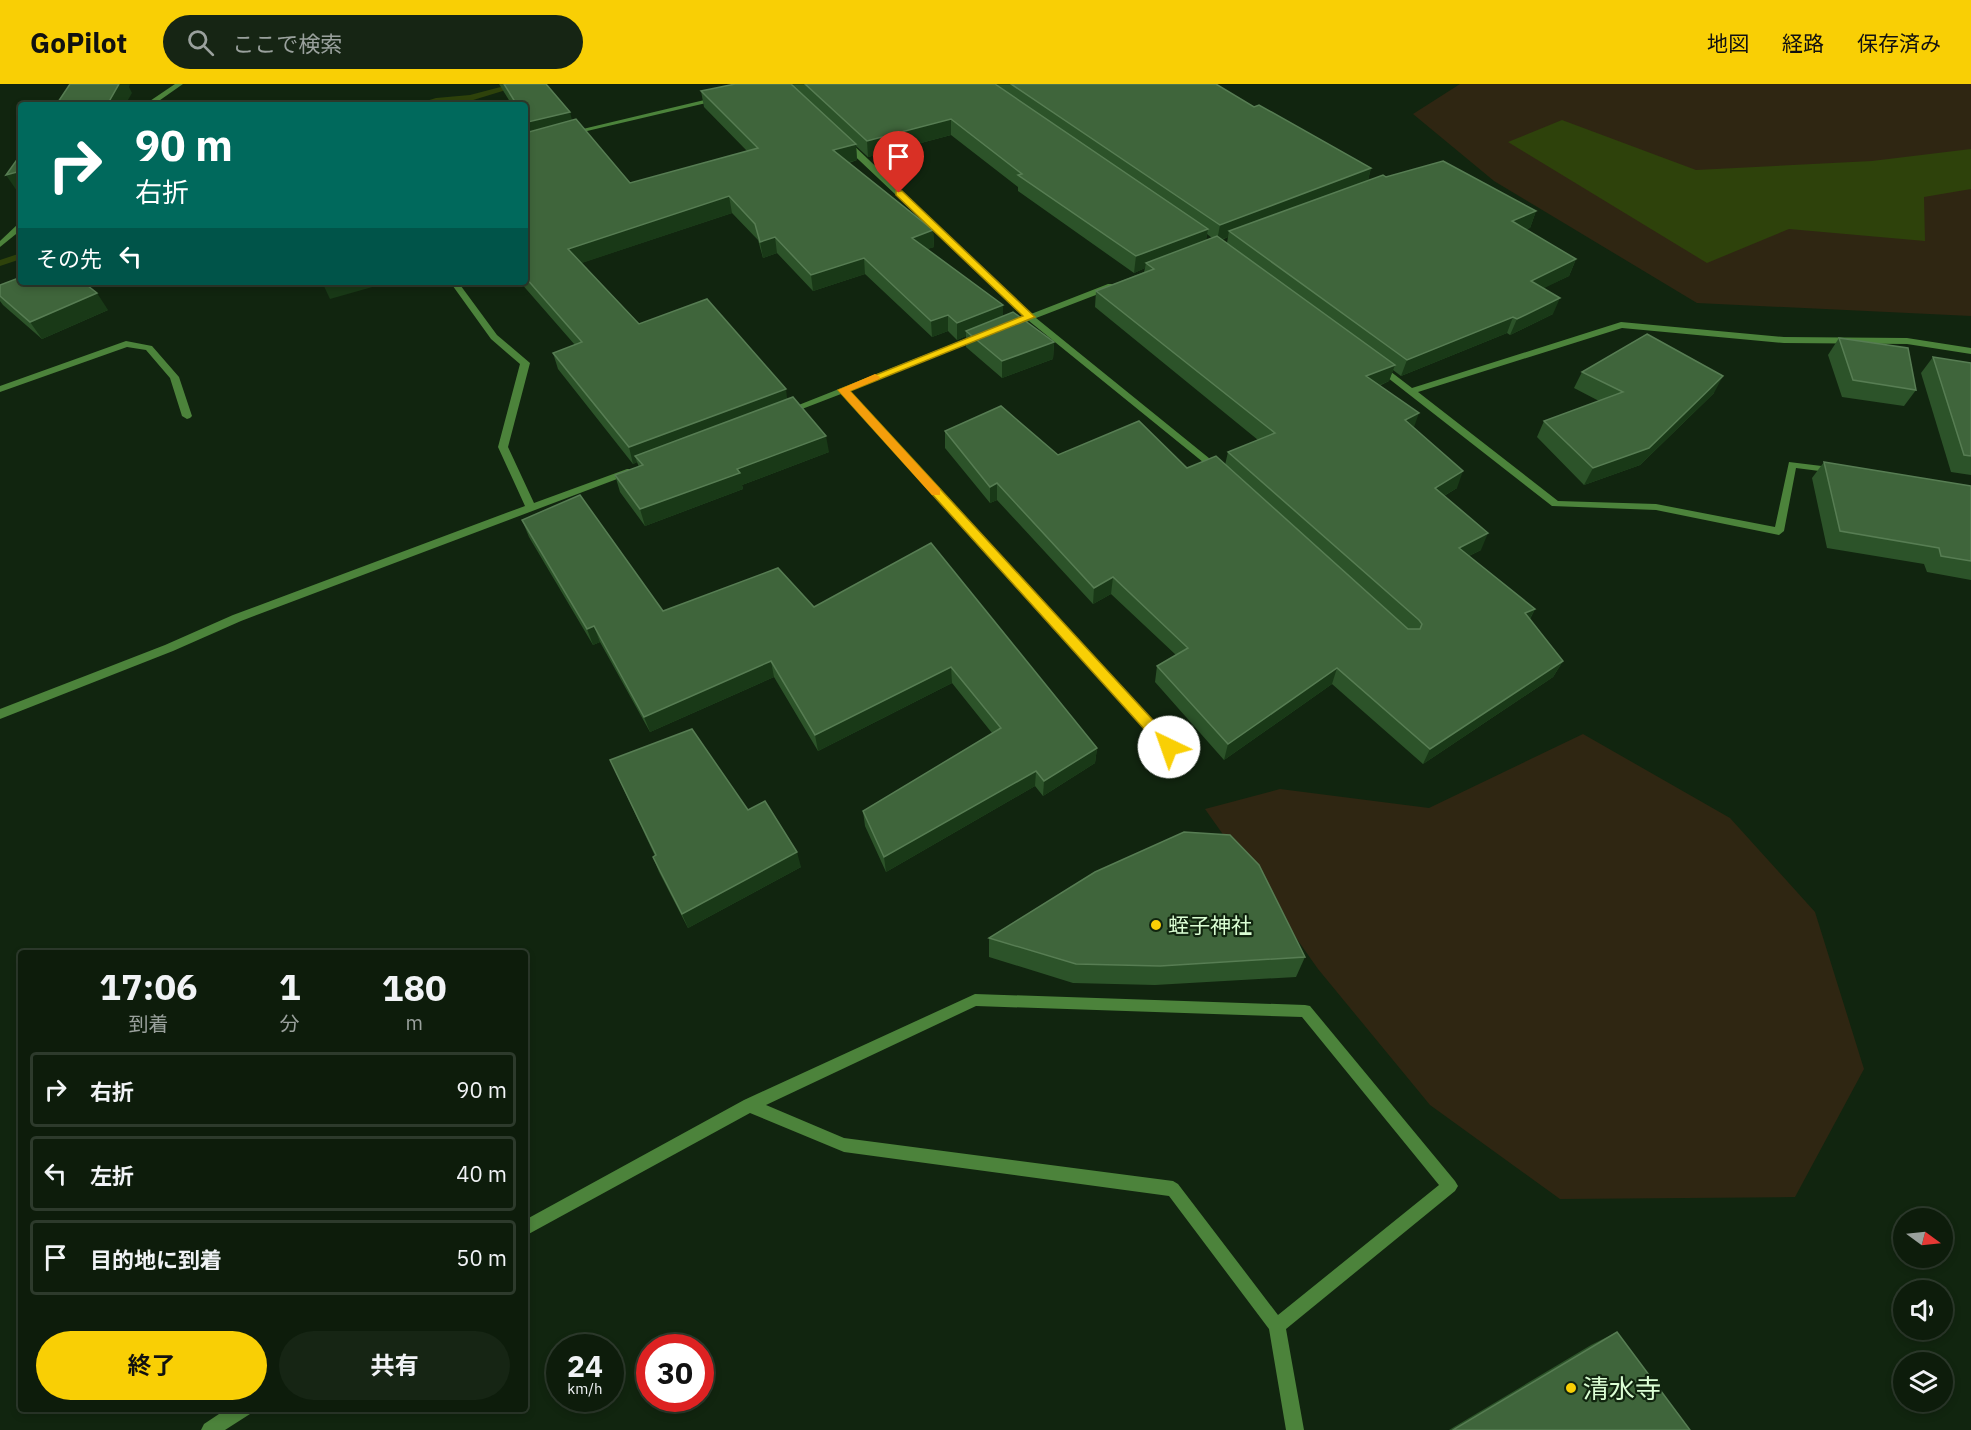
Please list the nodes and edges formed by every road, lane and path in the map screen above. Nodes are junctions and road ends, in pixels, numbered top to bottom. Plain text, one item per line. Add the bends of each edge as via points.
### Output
1 (180, 84) edge
2 (729, 96) edge
3 (153, 102) edge
4 (835, 133) edge
5 (559, 136) edge
6 (18, 229) edge
7 (0, 245) edge
8 (1117, 284) edge
9 (456, 285) edge
10 (1030, 317) junction
11 (997, 330) edge
12 (986, 334) edge
13 (1971, 351) edge
14 (1375, 363) edge
15 (0, 389) edge
16 (843, 390) junction
17 (1412, 391) junction
18 (777, 415) edge
19 (187, 416) dead end
20 (644, 466) edge
21 (1848, 473) edge
22 (1225, 476) edge
23 (531, 508) junction
24 (0, 714) edge
25 (1169, 747) dead end
26 (749, 1105) junction
27 (528, 1226) edge
28 (1277, 1326) junction
29 (238, 1412) edge
30 (210, 1430) edge
31 (1295, 1430) edge

1 - 3 street
2 - 5 street
4 - 10 street
6 - 7 street
8 - 10 street
9 - 23 street via 494,337 525,363 503,447
10 - 11 street
10 - 22 street
12 - 16 street
13 - 17 street via 1907,341 1784,340 1621,325
14 - 17 street
15 - 19 street via 126,344 149,348 174,377
16 - 18 street
16 - 25 street
17 - 21 street via 1556,504 1656,507 1779,531 1792,464
20 - 23 street
23 - 24 street via 237,618
26 - 27 street
26 - 28 street via 844,1145 1173,1189
26 - 28 street via 975,1000 1305,1011 1450,1186
28 - 31 street
29 - 30 street

